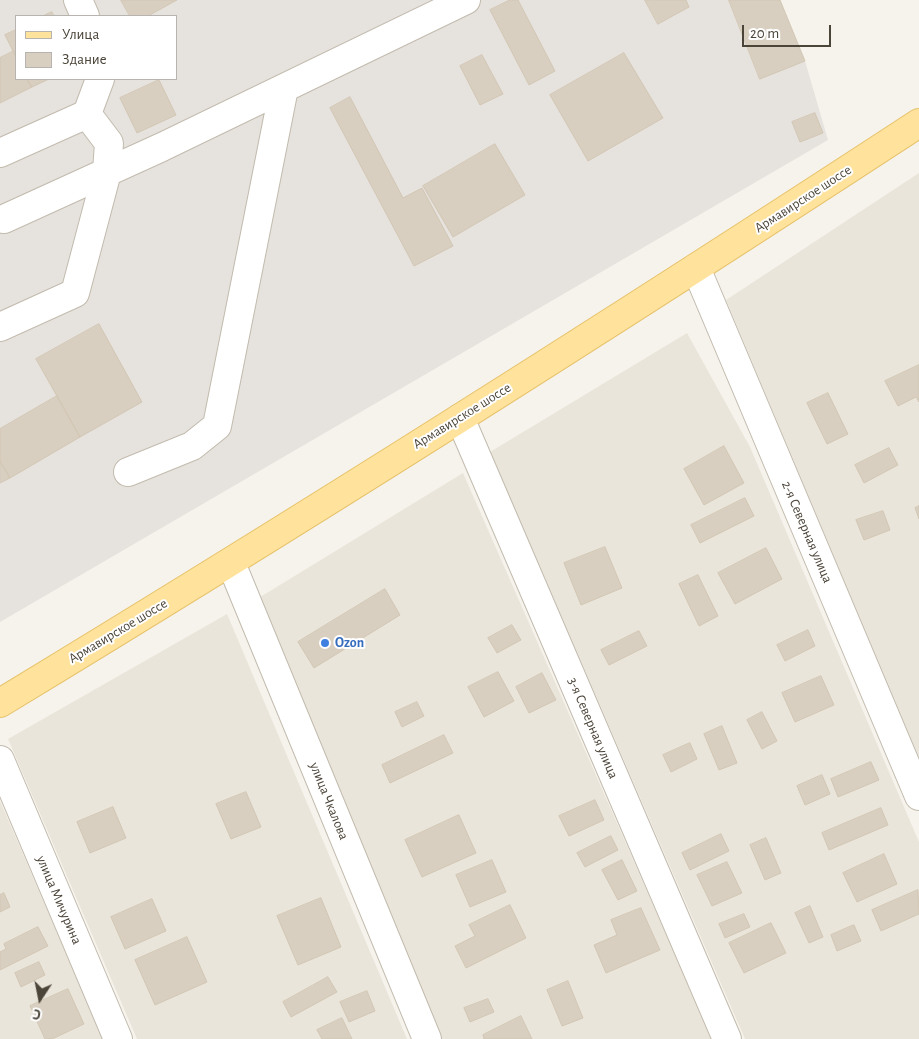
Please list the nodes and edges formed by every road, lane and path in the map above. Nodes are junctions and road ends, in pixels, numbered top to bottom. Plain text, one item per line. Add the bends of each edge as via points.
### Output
1 (78, 0) edge
2 (466, 0) edge
3 (86, 15) edge
4 (100, 80) edge
5 (284, 88) junction
6 (87, 114) junction
7 (919, 123) edge
8 (0, 153) edge
9 (107, 172) junction
10 (4, 219) dead end
11 (696, 268) junction
12 (0, 327) edge
13 (460, 418) junction
14 (128, 472) dead end
15 (231, 563) junction
16 (0, 703) edge
17 (0, 760) edge
18 (919, 796) edge
19 (118, 1039) edge
20 (427, 1039) edge
21 (727, 1039) edge

1 - 3 street
2 - 5 street
4 - 6 street
5 - 9 street
5 - 14 street via 217,426 192,446
6 - 8 street
6 - 9 street via 109,143
7 - 11 main road, Армавирское шоссе
9 - 10 street
9 - 12 street via 75,293
11 - 13 main road, Армавирское шоссе
11 - 18 street, 2-я Северная улица
13 - 15 main road, Армавирское шоссе
13 - 21 street, 3-я Северная улица
15 - 16 main road, Армавирское шоссе
15 - 20 street, улица Чкалова
17 - 19 street, улица Мичурина

